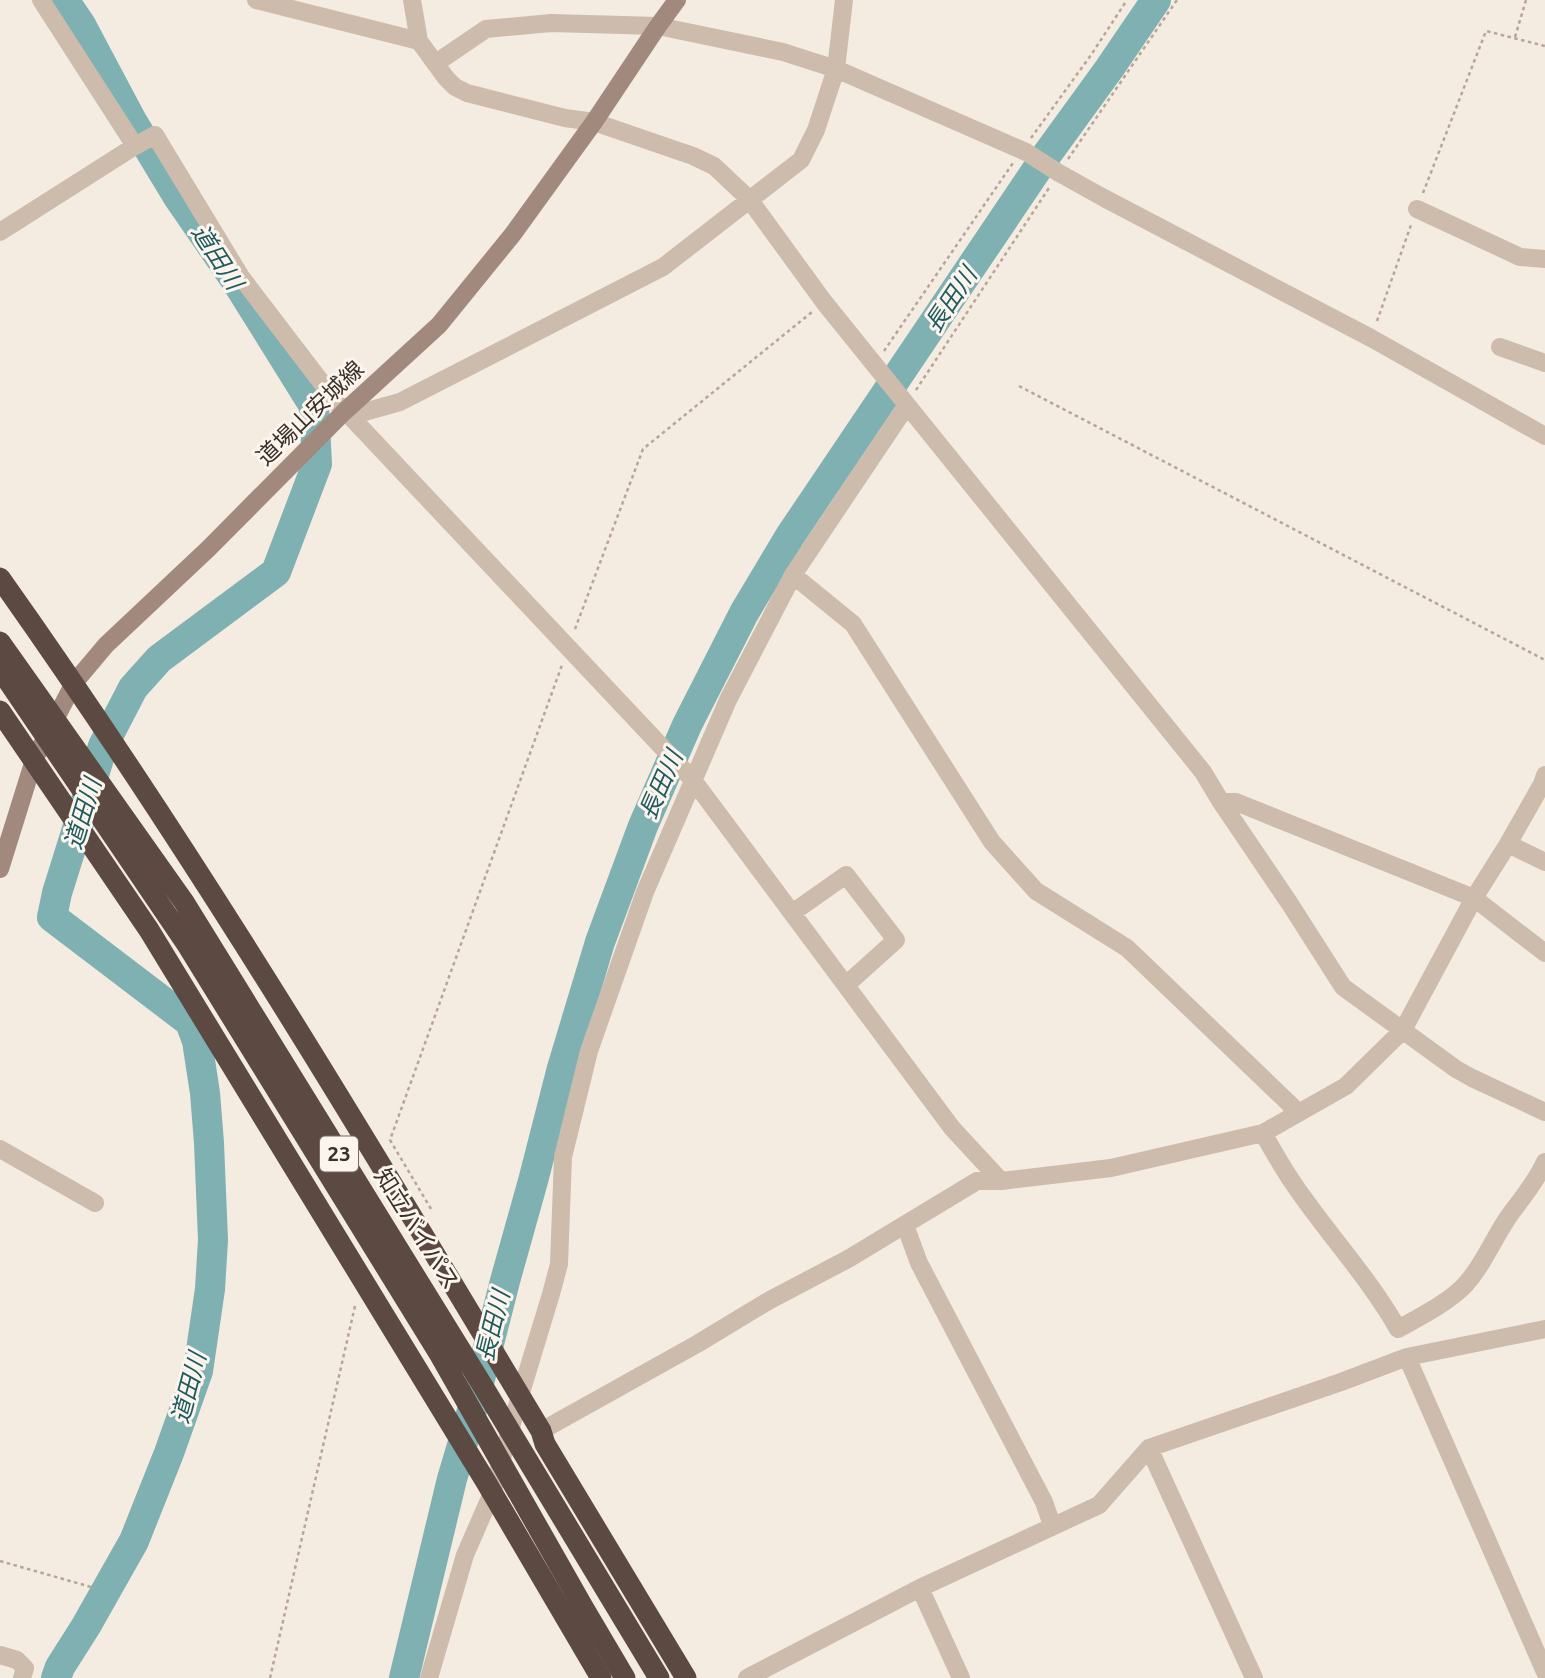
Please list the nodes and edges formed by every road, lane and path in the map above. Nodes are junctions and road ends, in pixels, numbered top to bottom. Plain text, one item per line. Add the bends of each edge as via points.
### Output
1 (41, 0) edge
2 (256, 0) edge
3 (412, 0) edge
4 (677, 0) edge
5 (845, 0) edge
6 (1127, 0) edge
7 (1177, 0) edge
8 (1526, 0) edge
9 (658, 26) junction
10 (1515, 37) junction
11 (419, 41) junction
12 (1545, 46) edge
13 (436, 63) junction
14 (836, 69) junction
15 (594, 122) junction
16 (135, 146) junction
17 (1024, 151) junction
18 (1059, 173) junction
19 (749, 199) junction
20 (1417, 209) junction
21 (0, 232) edge
22 (1545, 259) edge
23 (824, 302) junction
24 (1371, 338) junction
25 (1500, 347) dead end
26 (1545, 363) edge
27 (875, 366) junction
28 (1019, 386) dead end
29 (907, 405) junction
30 (347, 414) junction
31 (1545, 436) edge
32 (793, 575) junction
33 (0, 578) edge
34 (0, 642) edge
35 (568, 648) junction
36 (1545, 660) edge
37 (0, 670) edge
38 (74, 683) junction
39 (0, 711) edge
40 (34, 760) junction
41 (693, 780) junction
42 (1544, 781) edge
43 (1221, 802) junction
44 (1508, 844) junction
45 (1545, 862) edge
46 (0, 869) edge
47 (1474, 898) junction
48 (792, 913) junction
49 (1545, 953) edge
50 (846, 985) junction
51 (1403, 1030) junction
52 (1298, 1112) junction
53 (1545, 1112) edge
54 (1263, 1133) junction
55 (0, 1149) edge
56 (1545, 1162) edge
57 (1001, 1181) junction
58 (95, 1203) dead end
59 (437, 1219) dead end
60 (905, 1226) junction
61 (356, 1305) dead end
62 (1545, 1329) edge
63 (1407, 1357) junction
64 (520, 1396) junction
65 (541, 1431) junction
66 (1149, 1448) junction
67 (489, 1487) junction
68 (1052, 1525) junction
69 (0, 1561) edge
70 (91, 1587) dead end
71 (920, 1588) junction
72 (0, 1655) edge
73 (1545, 1672) edge
74 (22, 1678) edge
75 (271, 1678) edge
76 (429, 1678) edge
77 (601, 1678) edge
78 (625, 1678) edge
79 (659, 1678) edge
80 (686, 1678) edge
81 (747, 1678) edge
82 (961, 1678) edge
83 (1254, 1678) edge

1 - 16 street
2 - 11 street
3 - 11 street
4 - 9 main road, 道場山安城線
5 - 14 street
6 - 17 path
7 - 18 path
8 - 10 path
9 - 13 street via 551,23 486,29
9 - 14 street via 783,52
9 - 15 main road, 道場山安城線
10 - 12 path
10 - 20 path via 1486,31
11 - 13 street
13 - 15 street via 455,87 467,93
14 - 17 street
14 - 19 street via 801,160
15 - 19 street via 714,166
15 - 30 main road, 道場山安城線 via 513,234 439,325
16 - 21 street
16 - 30 street via 155,135 242,277
17 - 18 street
17 - 27 path
18 - 24 street
18 - 29 path
19 - 23 street
19 - 30 street via 663,267 400,402
20 - 22 street via 1520,257
20 - 24 path
23 - 27 street
23 - 35 path via 643,449
24 - 31 street
25 - 26 street
27 - 29 street
28 - 36 path
29 - 32 street
29 - 43 street via 1203,772
30 - 35 street
30 - 38 main road, 道場山安城線 via 106,645
32 - 41 street via 728,700
32 - 52 street via 853,624 992,842 1036,891 1127,948
33 - 38 highway, 23
34 - 79 highway, 知立バイパス / 23, bridge via 184,902
35 - 41 street
35 - 59 path via 390,1140
37 - 78 highway, 知立バイパス / 23, bridge via 193,955 440,1355
38 - 40 main road, 道場山安城線
38 - 64 highway, 23 via 267,980
39 - 40 highway, 23
40 - 46 main road, 道場山安城線
40 - 67 highway, 23 via 149,930
41 - 48 street
41 - 64 street via 645,892 589,1051 563,1157 559,1264
42 - 44 street
43 - 47 street via 1236,802
43 - 51 street via 1343,987
44 - 45 street
44 - 47 street
47 - 49 street
47 - 51 street
48 - 50 street
48 - 50 street via 846,876 896,940
50 - 57 street via 952,1128
51 - 52 street via 1346,1086
51 - 53 street via 1472,1078
52 - 54 street
54 - 56 street via 1290,1180 1398,1329 1462,1288
54 - 57 street via 1111,1168
55 - 58 street
57 - 60 street via 977,1181
60 - 65 street
60 - 68 street via 919,1263
61 - 75 path
62 - 63 street
63 - 66 street
63 - 73 street
64 - 65 highway, 23
64 - 67 street
65 - 80 highway, 23
66 - 68 street via 1099,1505
66 - 83 street
67 - 76 street
67 - 77 highway, 23
68 - 71 street
69 - 70 path
71 - 81 street
71 - 82 street
72 - 74 street via 17,1660 24,1668

